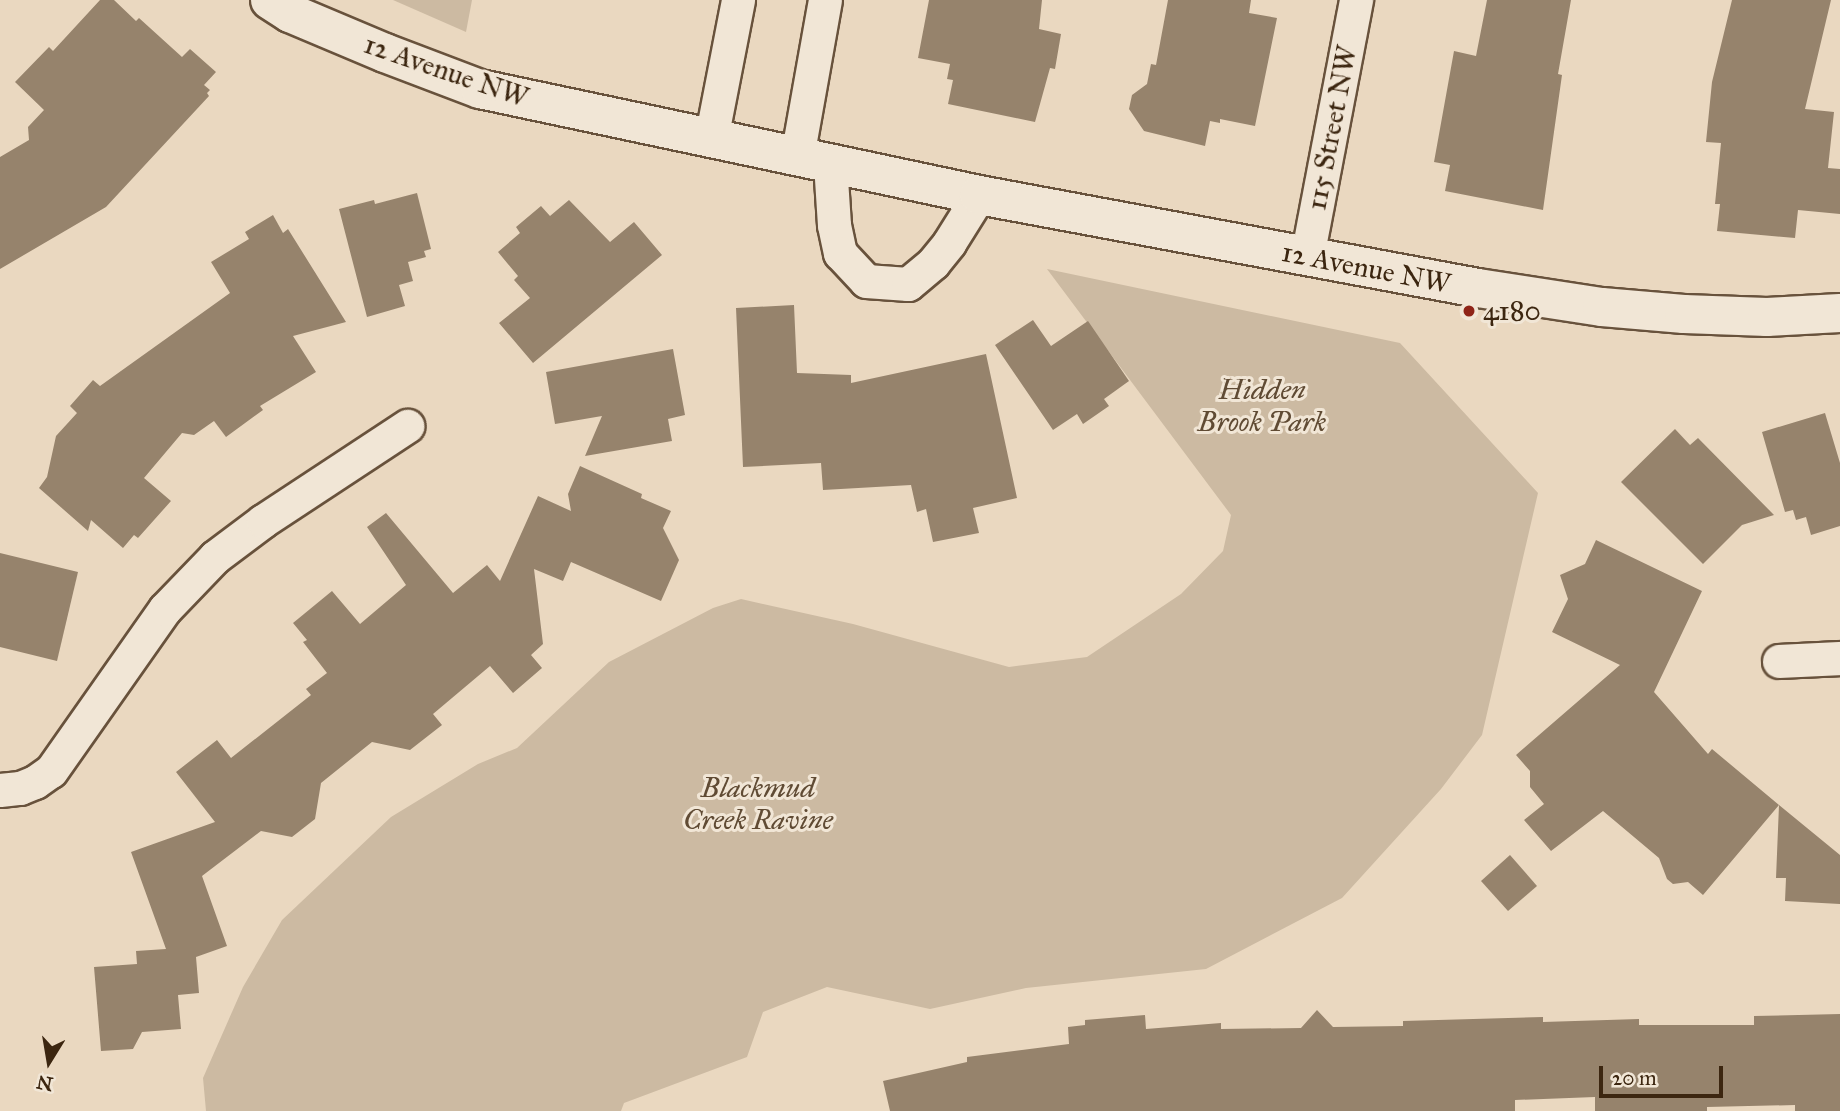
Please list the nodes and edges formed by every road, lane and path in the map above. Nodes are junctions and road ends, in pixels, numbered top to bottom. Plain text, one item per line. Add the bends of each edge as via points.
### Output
1 (270, 0) edge
2 (738, 0) edge
3 (825, 0) edge
4 (1356, 0) edge
5 (711, 139) junction
6 (813, 160) junction
7 (979, 195) junction
8 (1307, 257) junction
9 (1840, 313) edge
10 (407, 426) dead end
11 (1840, 659) edge
12 (1779, 661) dead end
13 (0, 790) edge

1 - 5 street, 12 Avenue NW via 290,13 480,89
2 - 5 street
3 - 6 street
4 - 8 street, 115 Street NW
5 - 6 street, 12 Avenue NW
6 - 7 street, 12 Avenue NW
6 - 7 street via 840,253 866,281 908,284 941,253
7 - 8 street, 12 Avenue NW
8 - 9 street, 12 Avenue NW via 1602,307 1767,317
10 - 13 street via 263,520 215,557 166,609 51,771 20,788
11 - 12 street

